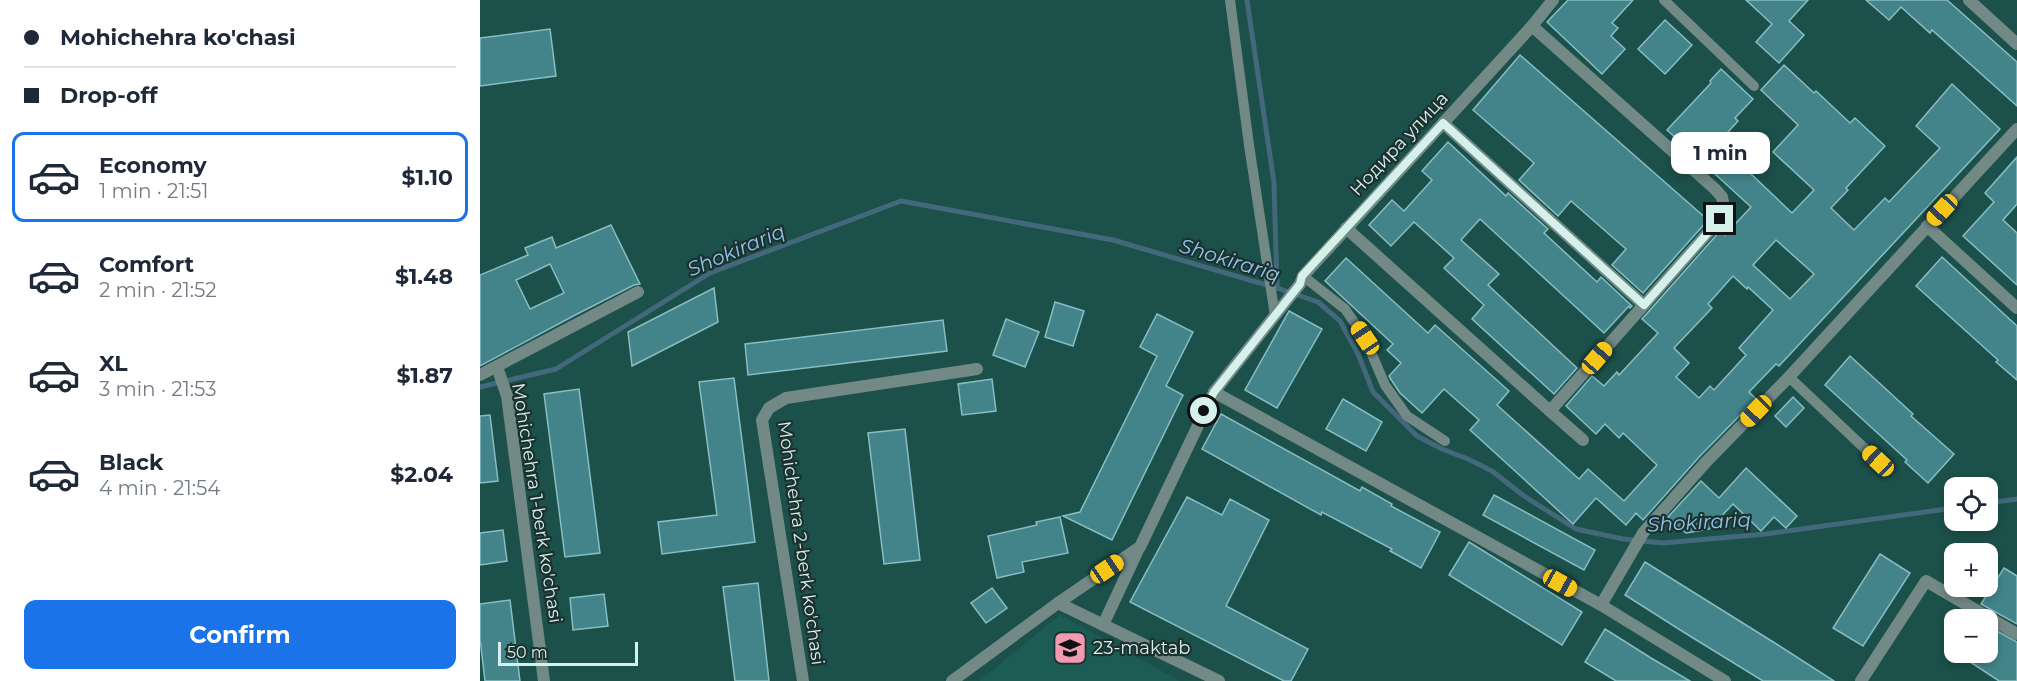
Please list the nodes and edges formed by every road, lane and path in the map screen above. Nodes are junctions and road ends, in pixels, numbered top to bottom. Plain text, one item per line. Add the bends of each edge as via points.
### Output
1 (1230, 0) edge
2 (1553, 0) edge
3 (1664, 0) edge
4 (1969, 0) edge
5 (1532, 27) junction
6 (2017, 45) edge
7 (1754, 86) dead end
8 (1443, 123) junction
9 (2017, 129) edge
10 (1927, 226) junction
11 (1346, 228) junction
12 (1301, 280) junction
13 (638, 292) dead end
14 (1644, 305) junction
15 (2017, 308) edge
16 (1275, 315) junction
17 (497, 367) junction
18 (977, 369) dead end
19 (480, 375) edge
20 (1789, 377) junction
21 (1214, 392) junction
22 (1550, 411) junction
23 (1582, 440) dead end
24 (1445, 441) dead end
25 (1878, 461) dead end
26 (1140, 547) junction
27 (1058, 603) junction
28 (1601, 605) junction
29 (1103, 625) junction
30 (2017, 634) edge
31 (544, 681) edge
32 (803, 681) edge
33 (952, 681) edge
34 (1219, 681) edge
35 (1725, 681) edge
36 (1861, 681) edge

1 - 16 lane
2 - 5 street, Нодира улица
3 - 7 lane
4 - 6 street
5 - 8 street, Нодира улица
5 - 14 street via 1722,197 1725,211 1720,219
8 - 11 street, Нодира улица
8 - 14 street
9 - 10 street
10 - 15 street
10 - 20 street
11 - 12 street, Нодира улица
11 - 22 street
12 - 16 street, Нодира улица
12 - 24 lane via 1345,309 1365,338 1385,385 1407,416
13 - 17 street
14 - 22 street
16 - 21 street, Нодира улица
17 - 19 street
17 - 31 street, Mohichehra 1-berk ko'chasi via 507,396
18 - 32 street, Mohichehra 2-berk ko'chasi via 786,398 769,408 762,420
20 - 25 lane
20 - 28 street via 1643,532
21 - 26 street, Нодира улица
21 - 28 street
22 - 23 street
26 - 27 street
26 - 29 street, Нодира улица
27 - 29 street
27 - 33 street
28 - 35 street
29 - 34 street
30 - 36 street via 1926,581

